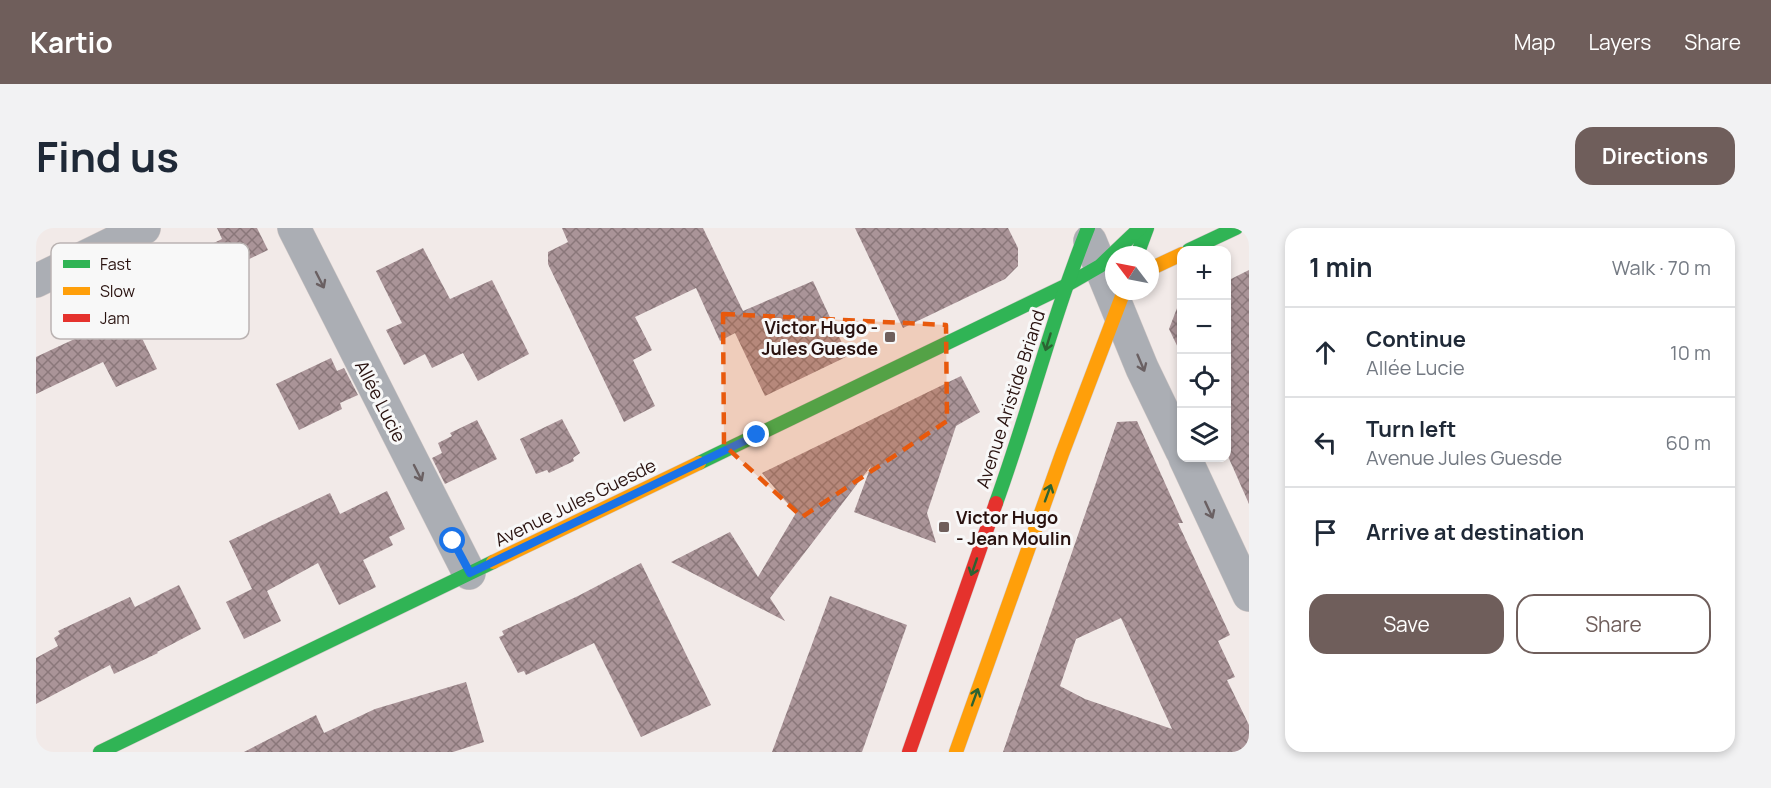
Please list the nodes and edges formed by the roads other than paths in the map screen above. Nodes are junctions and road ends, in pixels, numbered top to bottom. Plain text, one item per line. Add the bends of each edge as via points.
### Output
1 (144, 228) edge
2 (294, 228) edge
3 (1140, 228) edge
4 (1147, 228) edge
5 (1236, 228) edge
6 (1086, 230) edge
7 (113, 243) edge
8 (1126, 246) edge
9 (1140, 246) edge
10 (1198, 246) edge
11 (1177, 256) edge
12 (1105, 265) edge
13 (1159, 265) edge
14 (1105, 270) edge
15 (51, 274) edge
16 (36, 281) edge
17 (1065, 286) junction
18 (1121, 300) edge
19 (1177, 440) edge
20 (1187, 462) edge
21 (470, 573) junction
22 (1249, 595) edge
23 (100, 752) edge
24 (909, 752) edge
25 (956, 752) edge

1 - 7 street
2 -> 21 street, Allée Lucie
3 - 8 street, Avenue Jules Guesde
4 - 9 street
5 - 10 street
6 - 12 street
6 - 17 street, Avenue Aristide Briand
11 - 13 street
14 - 17 street, Avenue Jules Guesde
15 - 16 street
17 - 21 street, Avenue Jules Guesde
17 -> 24 street, Avenue Aristide Briand via 1020,436
18 -> 19 street via 1143,368
25 -> 18 street
20 -> 22 street
21 - 23 street, Avenue Jules Guesde

